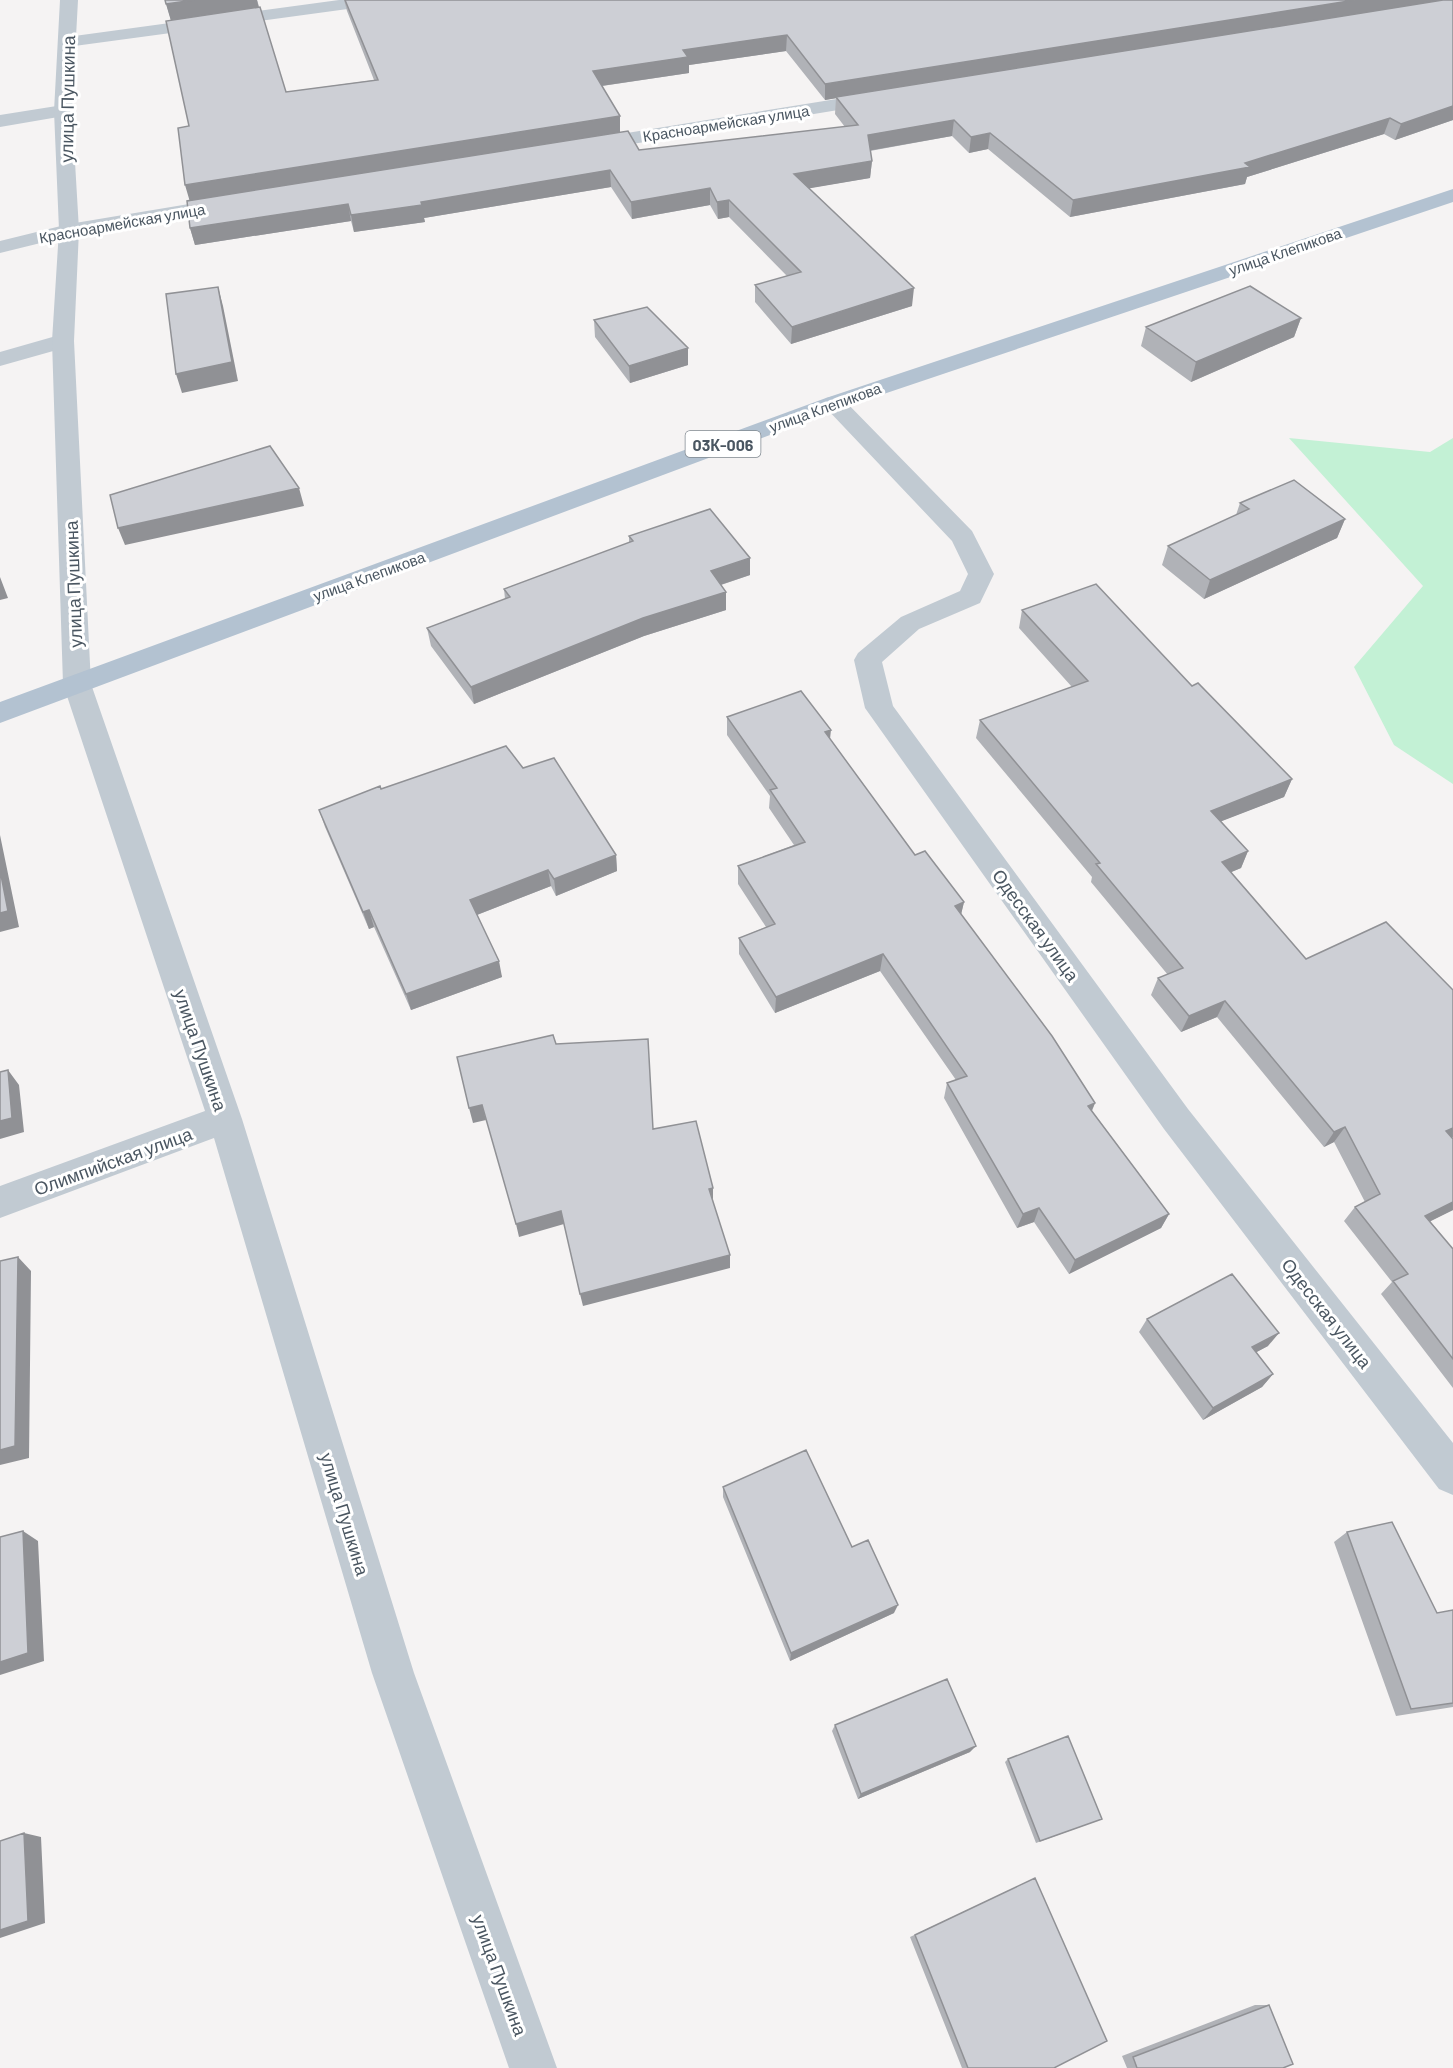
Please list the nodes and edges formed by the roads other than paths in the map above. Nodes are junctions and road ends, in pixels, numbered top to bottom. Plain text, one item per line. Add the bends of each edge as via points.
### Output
1 (69, 0) edge
2 (377, 0) edge
3 (67, 42) junction
4 (904, 94) edge
5 (63, 111) junction
6 (0, 122) edge
7 (574, 148) edge
8 (1453, 195) edge
9 (245, 201) edge
10 (69, 230) junction
11 (0, 247) edge
12 (63, 341) junction
13 (0, 359) edge
14 (834, 403) junction
15 (77, 684) junction
16 (0, 713) edge
17 (225, 1119) junction
18 (0, 1202) edge
19 (1453, 1475) edge
20 (533, 2068) edge

1 - 3 street, улица Пушкина
2 - 3 street
3 - 5 street, улица Пушкина
4 - 7 street, Красноармейская улица
5 - 6 street
5 - 10 street, улица Пушкина
8 - 14 main road, улица Клепикова / 03К-006
9 - 10 street, Красноармейская улица
10 - 11 street, Красноармейская улица
10 - 12 street, улица Пушкина
12 - 13 street
12 - 15 street, улица Пушкина
14 - 15 main road, улица Клепикова / 03К-006
14 - 19 street, Одесская улица via 963,537 981,574 971,597 910,623 868,660 879,708 1176,1119
15 - 16 main road, улица Клепикова / 03К-006
15 - 17 street, улица Пушкина
17 - 18 street, Олимпийская улица
17 - 20 street, улица Пушкина via 393,1673

